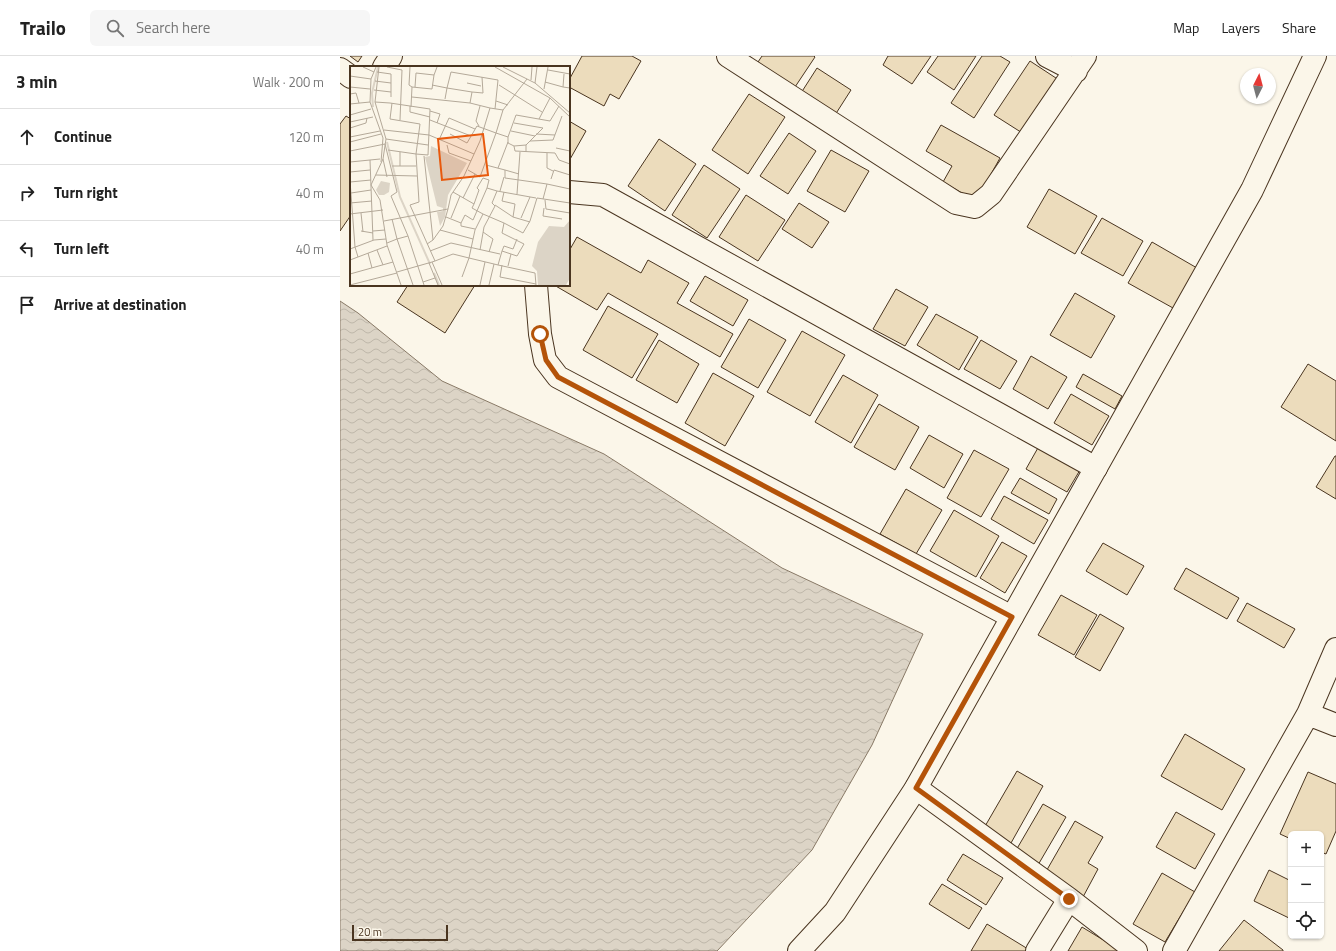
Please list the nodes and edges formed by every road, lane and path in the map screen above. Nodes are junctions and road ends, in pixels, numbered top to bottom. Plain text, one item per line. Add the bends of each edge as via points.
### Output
1 (391, 56) edge
2 (728, 56) edge
3 (1047, 56) edge
4 (1315, 56) edge
5 (1081, 63) edge
6 (385, 66) edge
7 (340, 70) edge
8 (350, 76) edge
9 (570, 192) edge
10 (536, 286) edge
11 (1096, 468) junction
12 (1012, 617) junction
13 (1336, 649) edge
14 (1308, 714) junction
15 (1336, 725) edge
16 (916, 788) junction
17 (1069, 899) junction
18 (799, 951) edge
19 (1036, 951) edge
20 (1136, 951) edge
21 (1174, 951) edge

1 - 6 street
2 - 5 street via 956,203 975,207 991,194
3 - 5 street
4 - 11 street via 1252,190
7 - 8 street
9 - 11 street via 603,195
10 - 12 street via 540,334 546,360 558,377
11 - 12 street
12 - 16 street
13 - 14 street
14 - 15 street
14 - 21 street
16 - 17 street
16 - 18 street via 835,912
17 - 19 street
17 - 20 street

